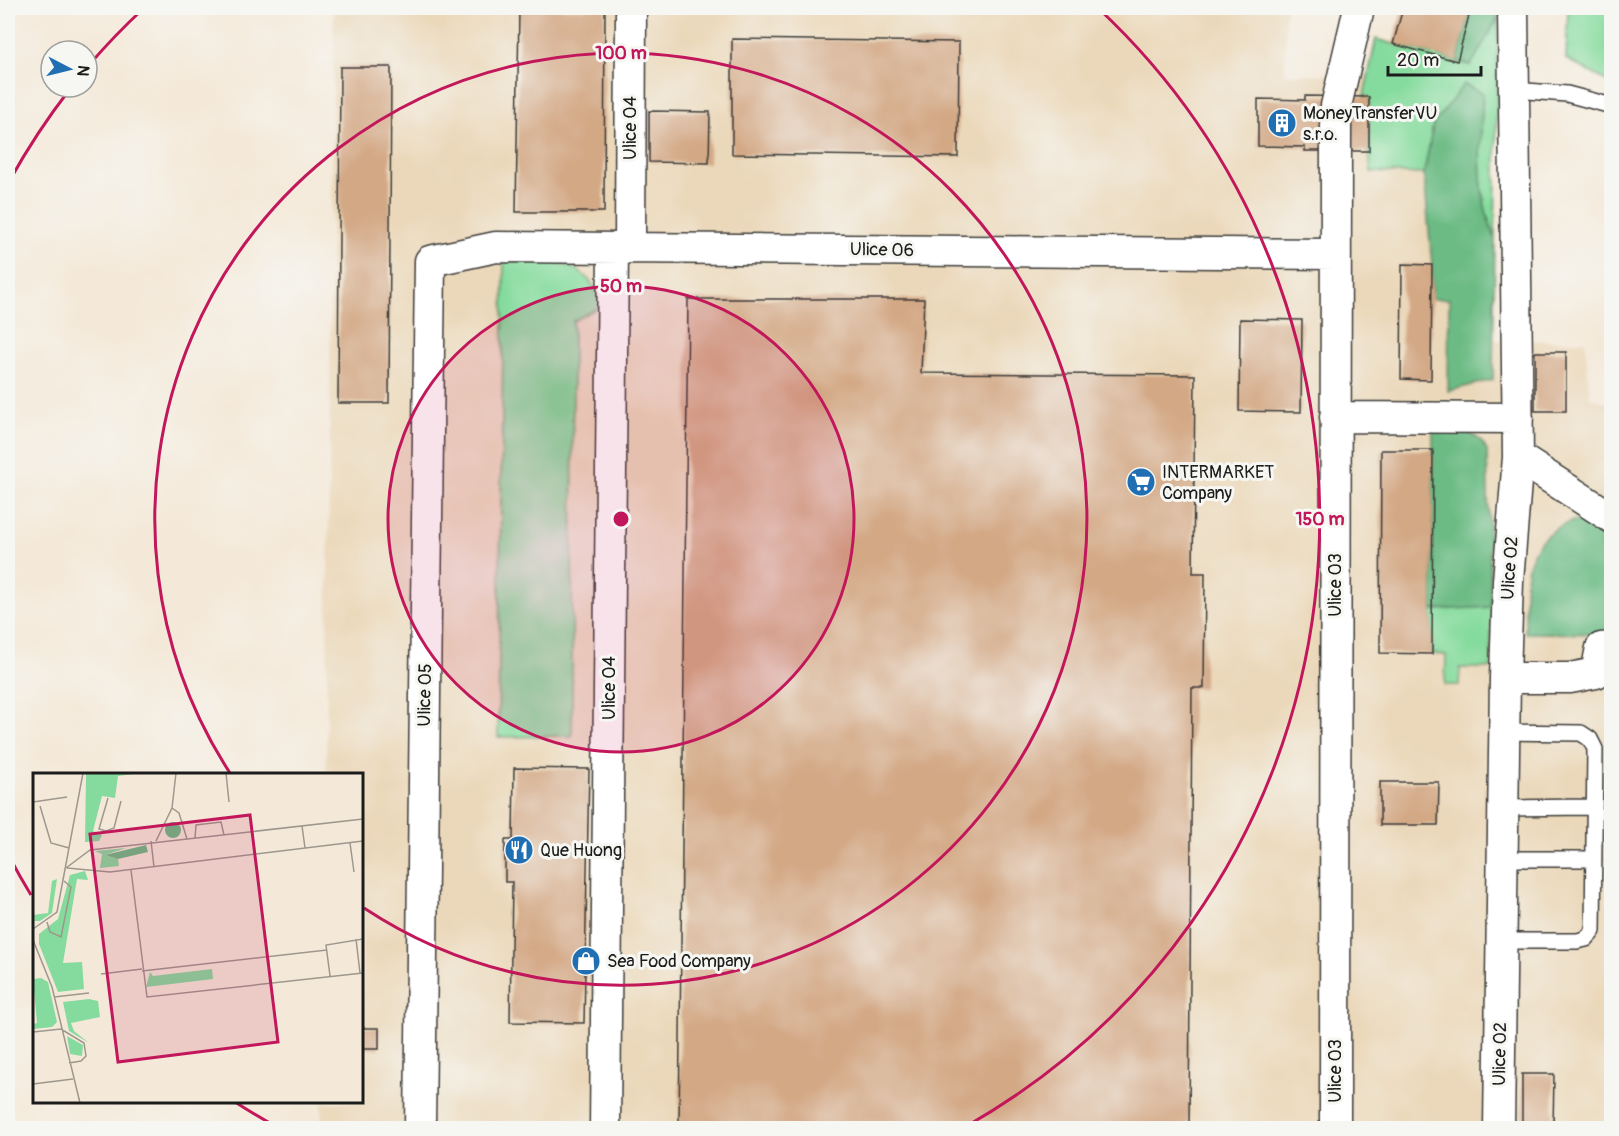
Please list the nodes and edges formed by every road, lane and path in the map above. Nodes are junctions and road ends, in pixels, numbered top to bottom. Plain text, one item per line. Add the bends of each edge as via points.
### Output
1 (631, 8) edge
2 (1359, 8) edge
3 (1513, 8) edge
4 (1514, 90) junction
5 (1611, 106) edge
6 (621, 248) junction
7 (1336, 254) junction
8 (430, 261) joint
9 (1335, 417) junction
10 (1518, 418) junction
11 (1518, 457) junction
12 (1611, 518) edge
13 (1611, 647) edge
14 (1505, 678) junction
15 (1504, 732) junction
16 (1594, 807) junction
17 (1503, 808) junction
18 (1503, 859) junction
19 (1594, 860) junction
20 (1502, 941) junction
21 (420, 1128) edge
22 (605, 1128) edge
23 (1335, 1128) edge
24 (1499, 1128) edge

1 - 6 street, Ulice 04
2 - 7 street, Ulice 03 via 1336,106
3 - 4 street, Ulice 02
4 - 5 lane via 1567,94
4 - 10 street, Ulice 02
6 - 7 street, Ulice 06
6 - 8 street, Ulice 06 via 496,247
6 - 22 street, Ulice 04
7 - 9 street, Ulice 03
8 - 21 street, Ulice 05
9 - 10 street
9 - 23 street, Ulice 03
10 - 11 street, Ulice 02
11 - 12 street
11 - 14 street, Ulice 02
13 - 14 street via 1601,648 1596,673 1570,678
14 - 15 street, Ulice 02
15 - 16 lane via 1581,733 1590,739 1595,749
15 - 17 street, Ulice 02
16 - 17 lane
16 - 19 lane
17 - 18 street, Ulice 02
18 - 19 lane
18 - 20 street, Ulice 02
19 - 20 lane via 1593,931 1586,939
20 - 24 street, Ulice 02

